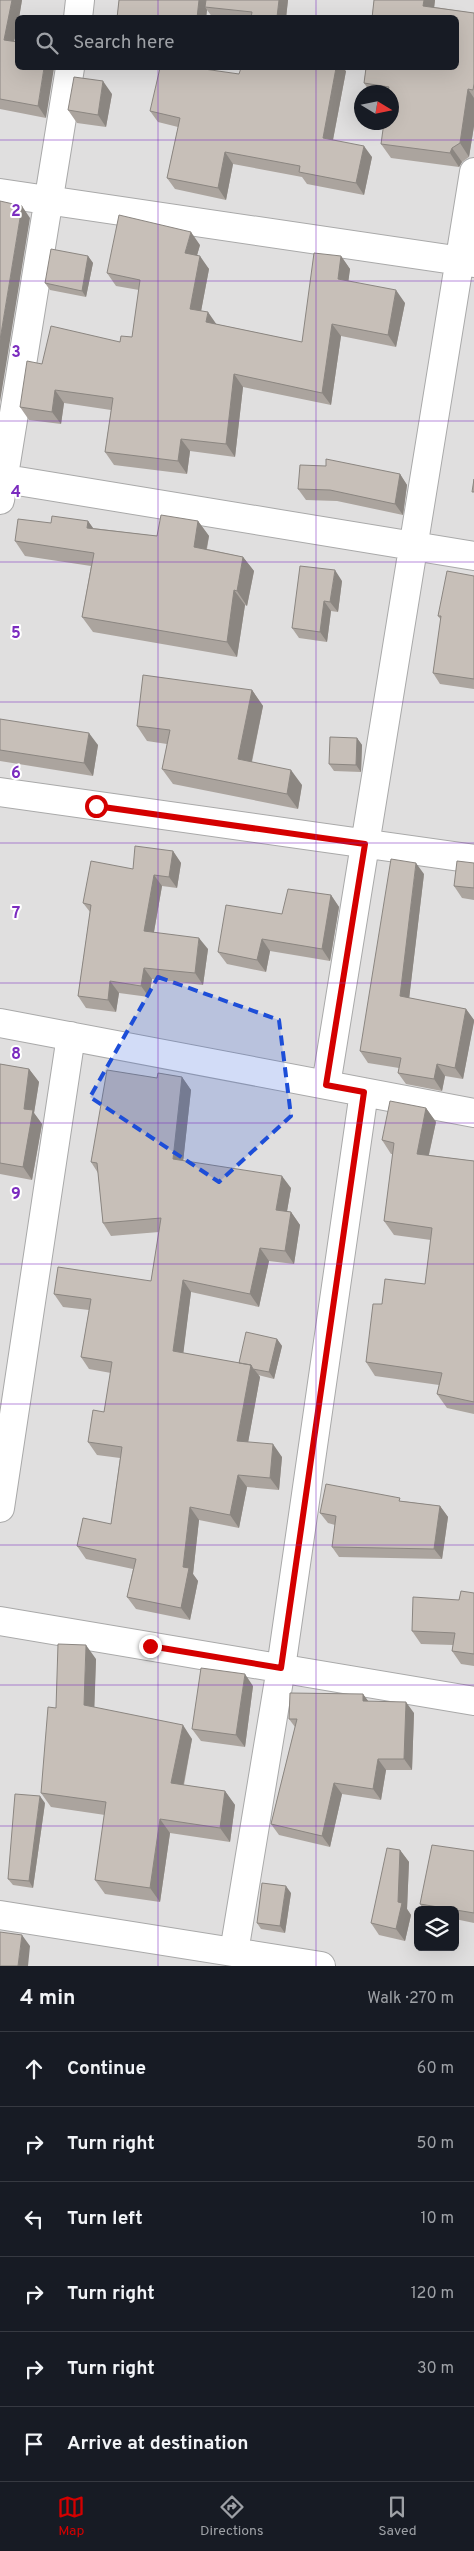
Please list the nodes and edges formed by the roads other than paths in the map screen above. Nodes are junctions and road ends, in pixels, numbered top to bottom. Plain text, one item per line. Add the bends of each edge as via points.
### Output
1 (80, 0) edge
2 (78, 15) edge
3 (70, 70) edge
4 (474, 172) edge
5 (0, 193) edge
6 (48, 200) junction
7 (467, 262) edge
8 (1, 485) edge
9 (413, 546) junction
10 (474, 556) edge
11 (0, 792) edge
12 (365, 844) junction
13 (474, 859) edge
14 (0, 1023) edge
15 (71, 1036) junction
16 (326, 1085) junction
17 (364, 1092) junction
18 (474, 1113) edge
19 (0, 1508) edge
20 (0, 1621) edge
21 (281, 1668) junction
22 (474, 1701) edge
23 (0, 1915) edge
24 (234, 1952) junction
25 (321, 1966) edge

1 - 2 street
3 - 6 street
4 - 7 street
5 - 6 street
6 - 7 street
6 - 8 street
7 - 9 street
8 - 9 street
9 - 10 street
9 - 12 street
11 - 12 street
12 - 13 street
12 - 16 street
14 - 15 street
15 - 16 street
15 - 19 street
16 - 17 street
17 - 18 street
17 - 21 street
20 - 21 street
21 - 22 street
21 - 24 street
23 - 24 street
24 - 25 street

